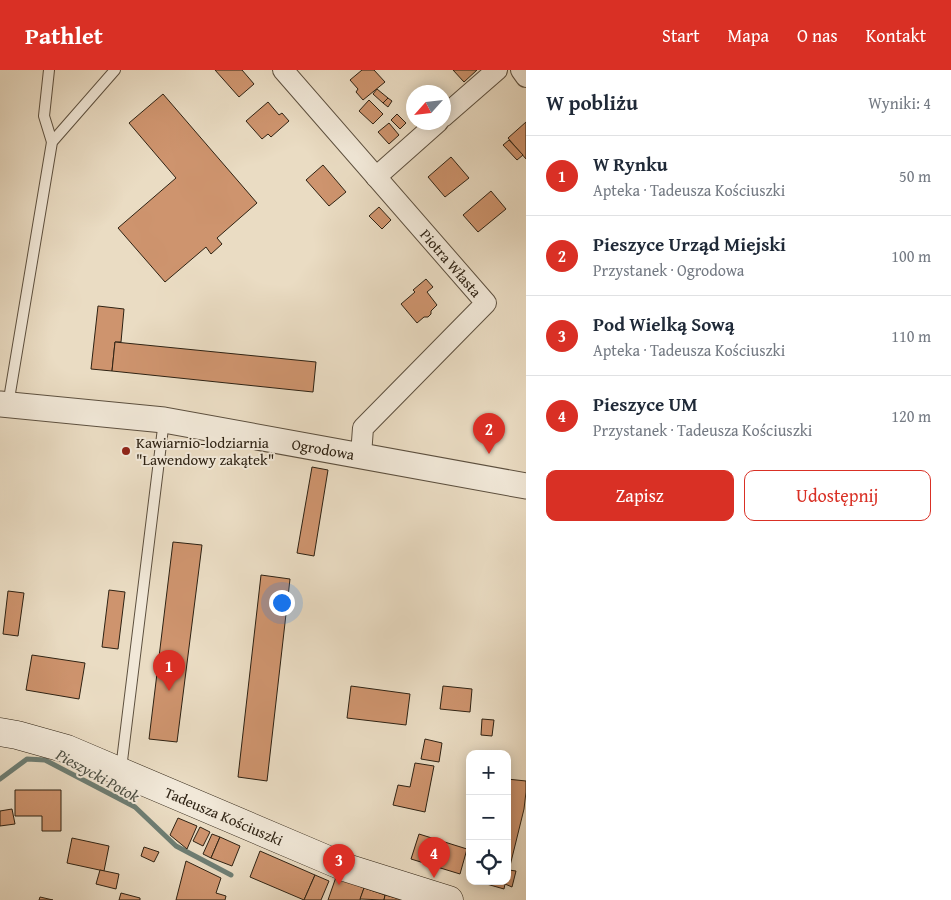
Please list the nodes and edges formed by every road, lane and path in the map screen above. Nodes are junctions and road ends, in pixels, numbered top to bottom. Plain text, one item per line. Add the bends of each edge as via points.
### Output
1 (49, 70) edge
2 (116, 70) edge
3 (283, 70) edge
4 (497, 70) edge
5 (521, 70) edge
6 (526, 77) edge
7 (451, 112) edge
8 (429, 130) edge
9 (52, 142) junction
10 (376, 177) junction
11 (4, 404) edge
12 (164, 420) junction
13 (360, 455) junction
14 (526, 486) edge
15 (0, 732) edge
16 (121, 772) junction
17 (449, 900) edge

1 - 9 lane via 44,116
2 - 9 lane
3 - 10 street, Piotra Własta
4 - 7 street
5 - 6 street
8 - 10 street
9 - 11 lane
10 - 13 street, Piotra Własta via 486,303 363,428
11 - 12 street, Ogrodowa
12 - 13 street, Ogrodowa
12 - 16 lane
13 - 14 street, Ogrodowa
15 - 16 main road, Tadeusza Kościuszki via 66,749
16 - 17 main road, Tadeusza Kościuszki via 347,868

